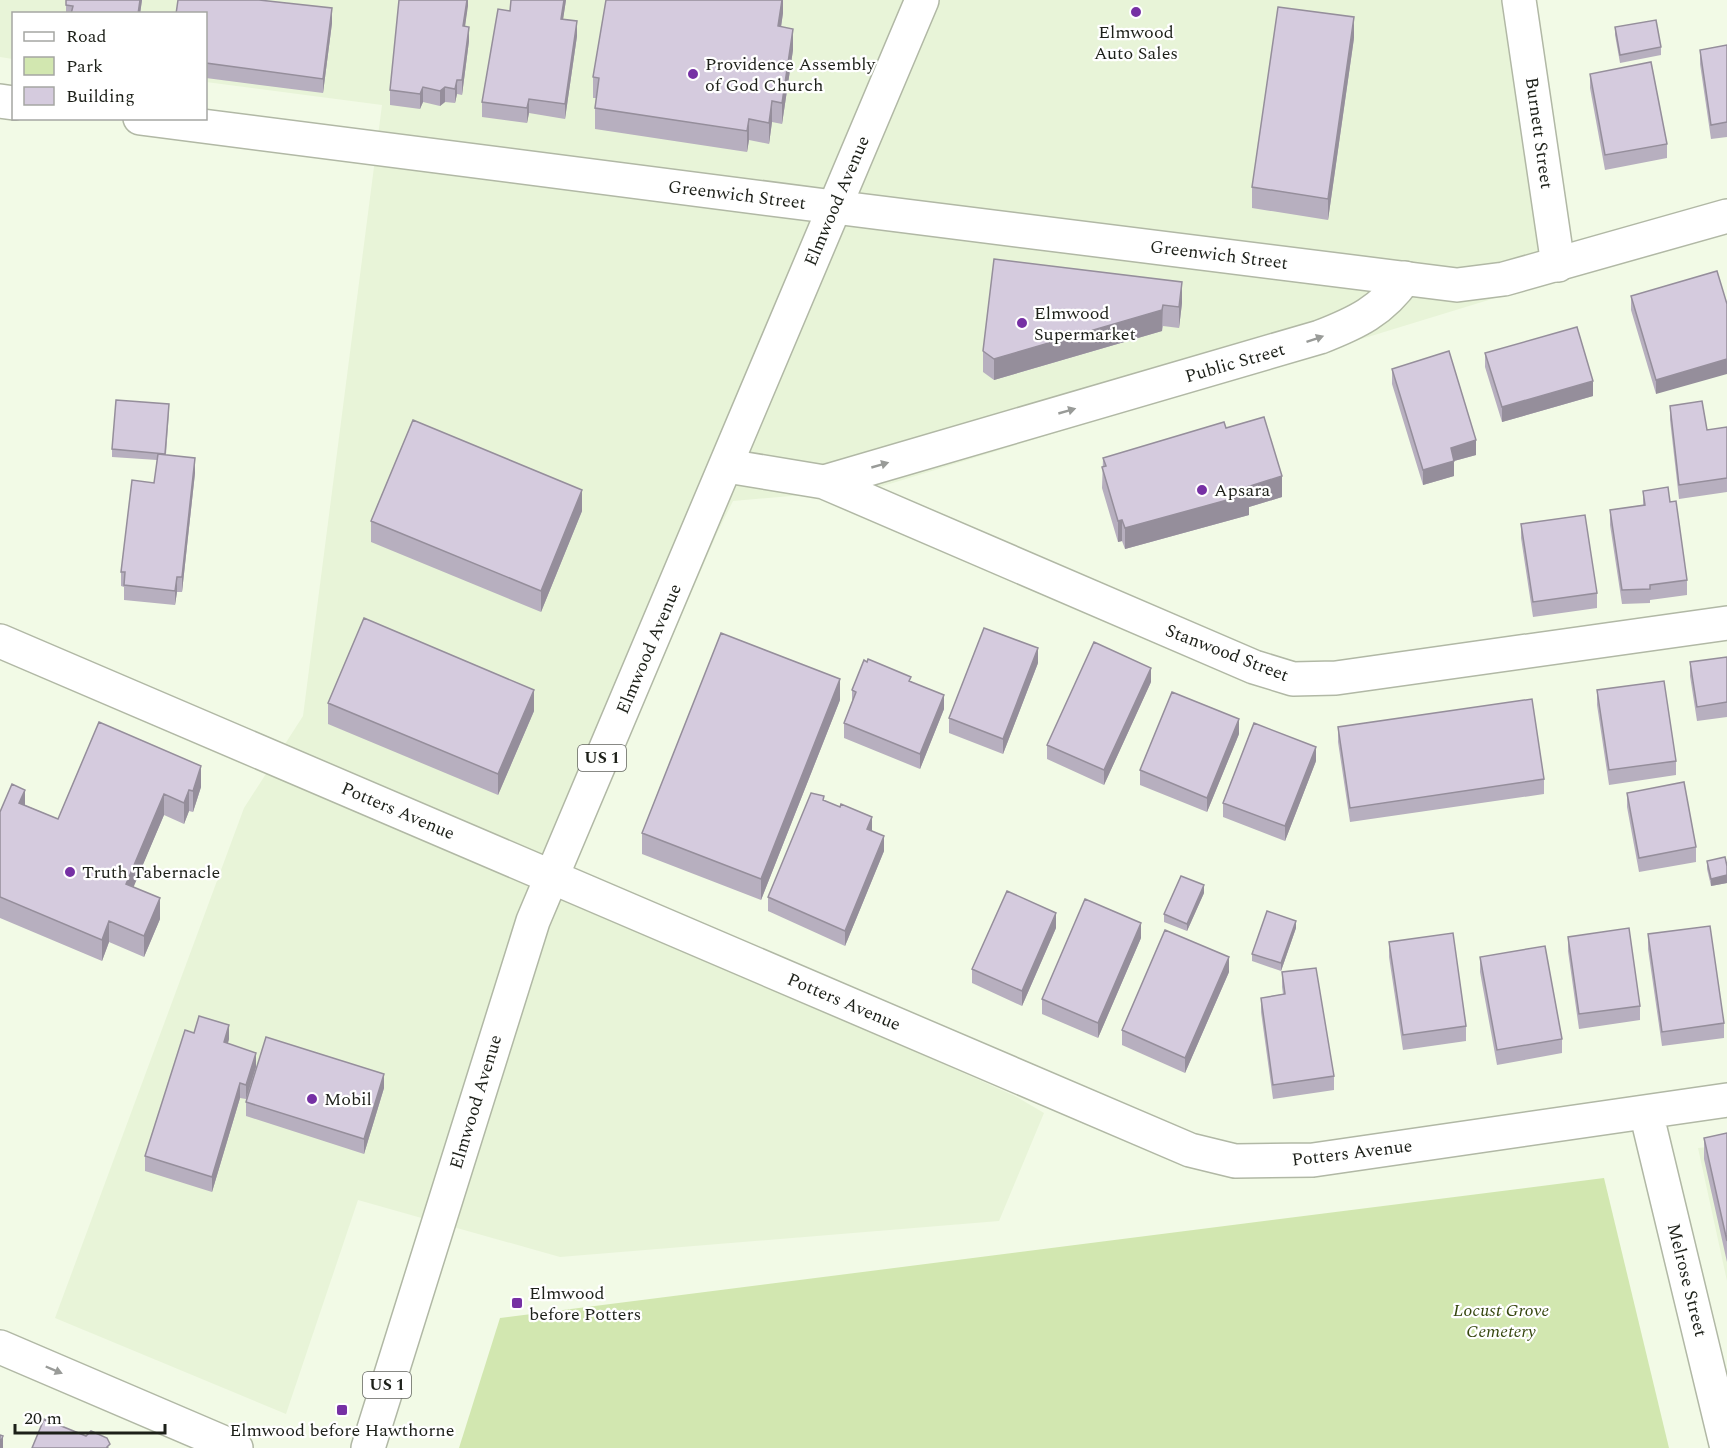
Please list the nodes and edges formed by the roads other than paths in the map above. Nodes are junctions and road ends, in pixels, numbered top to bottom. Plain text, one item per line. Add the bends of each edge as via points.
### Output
1 (922, 0) edge
2 (1519, 0) edge
3 (156, 120) edge
4 (834, 207) junction
5 (1727, 216) edge
6 (1558, 265) junction
7 (1405, 278) junction
8 (727, 466) junction
9 (824, 482) junction
10 (1727, 623) edge
11 (0, 641) edge
12 (551, 877) junction
13 (1727, 1100) edge
14 (1646, 1112) junction
15 (0, 1347) edge
16 (236, 1448) edge
17 (368, 1448) edge
18 (1727, 1448) edge

1 - 4 street, Elmwood Avenue / US 1
2 - 6 street, Burnett Street
3 - 4 street, Greenwich Street
4 - 7 street, Greenwich Street
4 - 8 street, Elmwood Avenue / US 1
5 - 6 street
6 - 7 street via 1474,284
9 -> 7 street, Public Street via 1320,337 1372,312 1391,298
8 - 9 street, Public Street
8 - 12 street, Elmwood Avenue / US 1
9 - 10 street, Stanwood Street via 1254,667 1293,679 1336,678
11 - 12 street, Potters Avenue
12 - 14 street, Potters Avenue via 1190,1150 1235,1161 1313,1160
12 - 17 street, Elmwood Avenue / US 1 via 524,949
13 - 14 street, Potters Avenue
14 - 18 street, Melrose Street
15 -> 16 street

